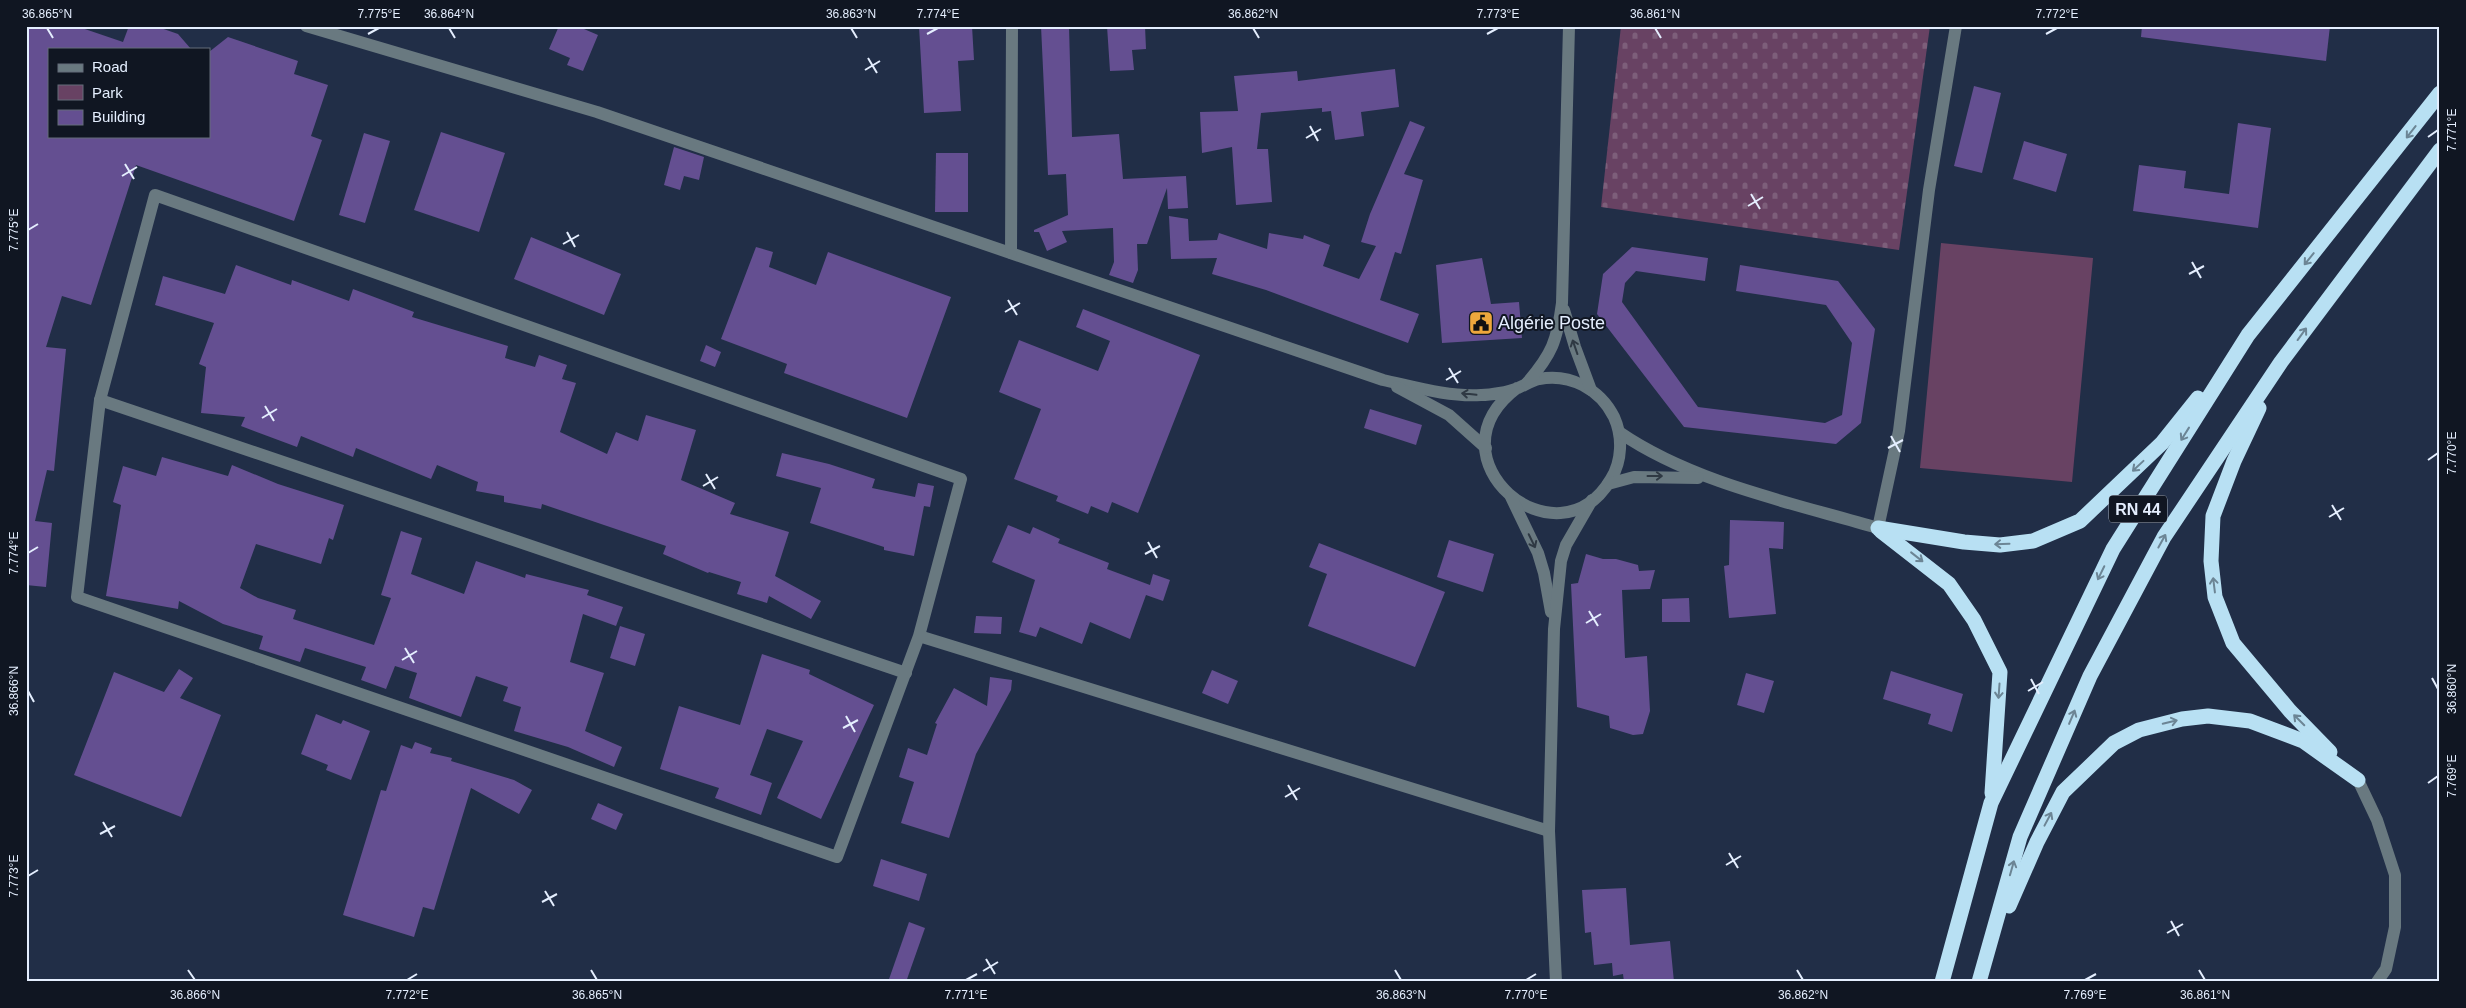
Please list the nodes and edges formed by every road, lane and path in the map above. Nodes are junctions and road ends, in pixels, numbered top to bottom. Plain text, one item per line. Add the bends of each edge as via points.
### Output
1 (306, 26) edge
2 (1012, 26) edge
3 (1569, 26) edge
4 (1956, 26) edge
5 (2440, 93) edge
6 (2440, 150) edge
7 (1011, 253) junction
8 (1562, 304) junction
9 (2248, 335) junction
10 (2281, 362) junction
11 (1383, 380) junction
12 (1522, 386) junction
13 (1592, 390) junction
14 (100, 400) junction
15 (1619, 432) junction
16 (1486, 448) junction
17 (1715, 480) junction
18 (1608, 484) junction
19 (1511, 497) junction
20 (1592, 500) junction
21 (1878, 528) junction
22 (1554, 629) junction
23 (919, 636) junction
24 (906, 672) junction
25 (2358, 780) junction
26 (1991, 803) junction
27 (1549, 831) junction
28 (1985, 960) junction
29 (1556, 982) edge
30 (1942, 982) edge
31 (1979, 982) edge
32 (2377, 982) edge

1 - 7 street via 597,112
2 - 7 street
3 - 8 street
4 - 21 street via 1929,190 1899,431
5 -> 9 highway, RN 44
10 -> 6 highway, RN 44
7 - 11 street
8 - 12 street via 1558,332 1547,359
13 -> 8 street
9 -> 21 highway via 2162,443 2080,521 2033,541 2000,544 1964,542
9 -> 26 highway, RN 44 via 2113,549
25 -> 10 highway via 2290,711 2233,643 2215,597 2211,561 2213,516 2234,461
28 -> 10 highway, RN 44 via 2020,837 2090,676 2164,536
12 -> 11 street via 1481,396 1431,391
11 - 16 street via 1449,415
12 - 13 street via 1560,378
12 - 16 street via 1507,395 1493,414
13 - 15 street via 1609,408
14 - 23 street via 155,195 961,479
14 - 24 street
14 - 24 street via 77,596 828,854 838,857
15 - 17 street via 1662,459
15 - 18 street via 1617,465
16 - 19 street via 1493,476
18 -> 17 street via 1634,477 1656,476
17 - 21 street
18 - 20 street
19 - 20 street via 1529,508 1551,512 1573,509
19 -> 22 street via 1542,566
20 - 22 street via 1566,545 1561,561
21 -> 26 highway via 1949,584 1974,620 2000,672
22 - 27 street
23 - 24 street
23 - 27 street
28 -> 25 highway via 2037,842 2063,792 2114,743 2139,730 2208,716 2250,721 2303,741
25 - 32 street via 2378,820 2395,875 2395,927 2386,969
26 - 30 highway, RN 44
27 - 29 street
28 - 31 highway, RN 44

